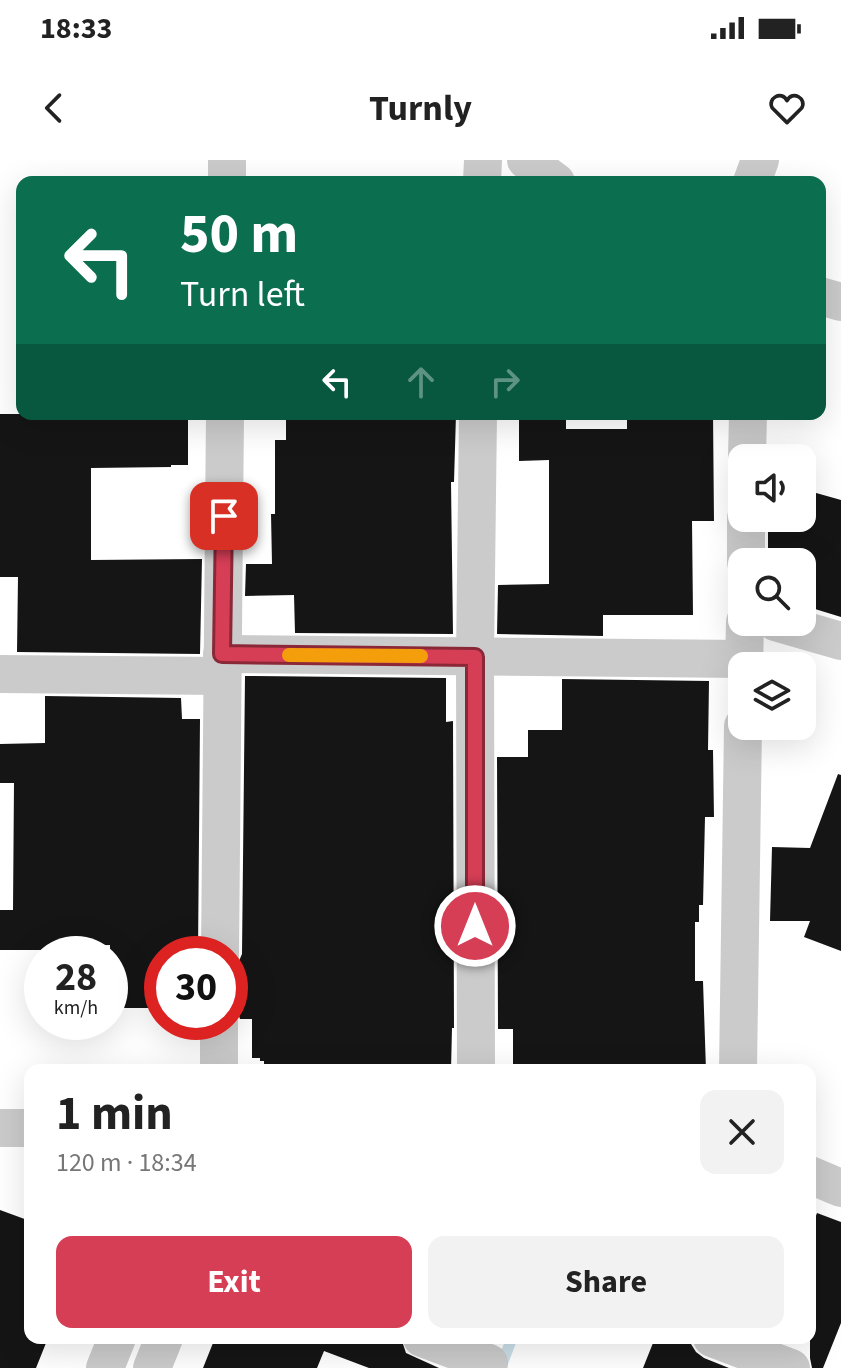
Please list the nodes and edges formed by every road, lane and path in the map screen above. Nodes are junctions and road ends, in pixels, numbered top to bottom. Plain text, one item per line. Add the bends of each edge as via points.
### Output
1 (526, 160) edge
2 (548, 176) edge
3 (225, 420) edge
4 (478, 420) edge
5 (748, 420) edge
6 (747, 444) edge
7 (816, 634) edge
8 (841, 641) edge
9 (475, 657) junction
10 (728, 663) edge
11 (222, 665) junction
12 (0, 674) edge
13 (743, 740) edge
14 (220, 936) edge
15 (219, 1040) edge
16 (219, 1064) edge
17 (476, 1064) edge
18 (738, 1064) edge
19 (0, 1128) edge
20 (24, 1128) edge
21 (816, 1178) edge
22 (841, 1188) edge
23 (115, 1344) edge
24 (162, 1344) edge
25 (438, 1344) edge
26 (728, 1344) edge
27 (489, 1363) dead end
28 (105, 1368) edge
29 (152, 1368) edge
30 (791, 1368) edge

1 - 2 street
3 - 11 street
4 - 9 street
5 - 6 street
7 - 8 street
9 - 10 street
9 - 11 street
9 - 17 street
11 - 12 street
11 - 14 street
13 - 18 street
15 - 16 street
19 - 20 street
21 - 22 street
23 - 28 street
24 - 29 street
25 - 27 street
26 - 30 street

